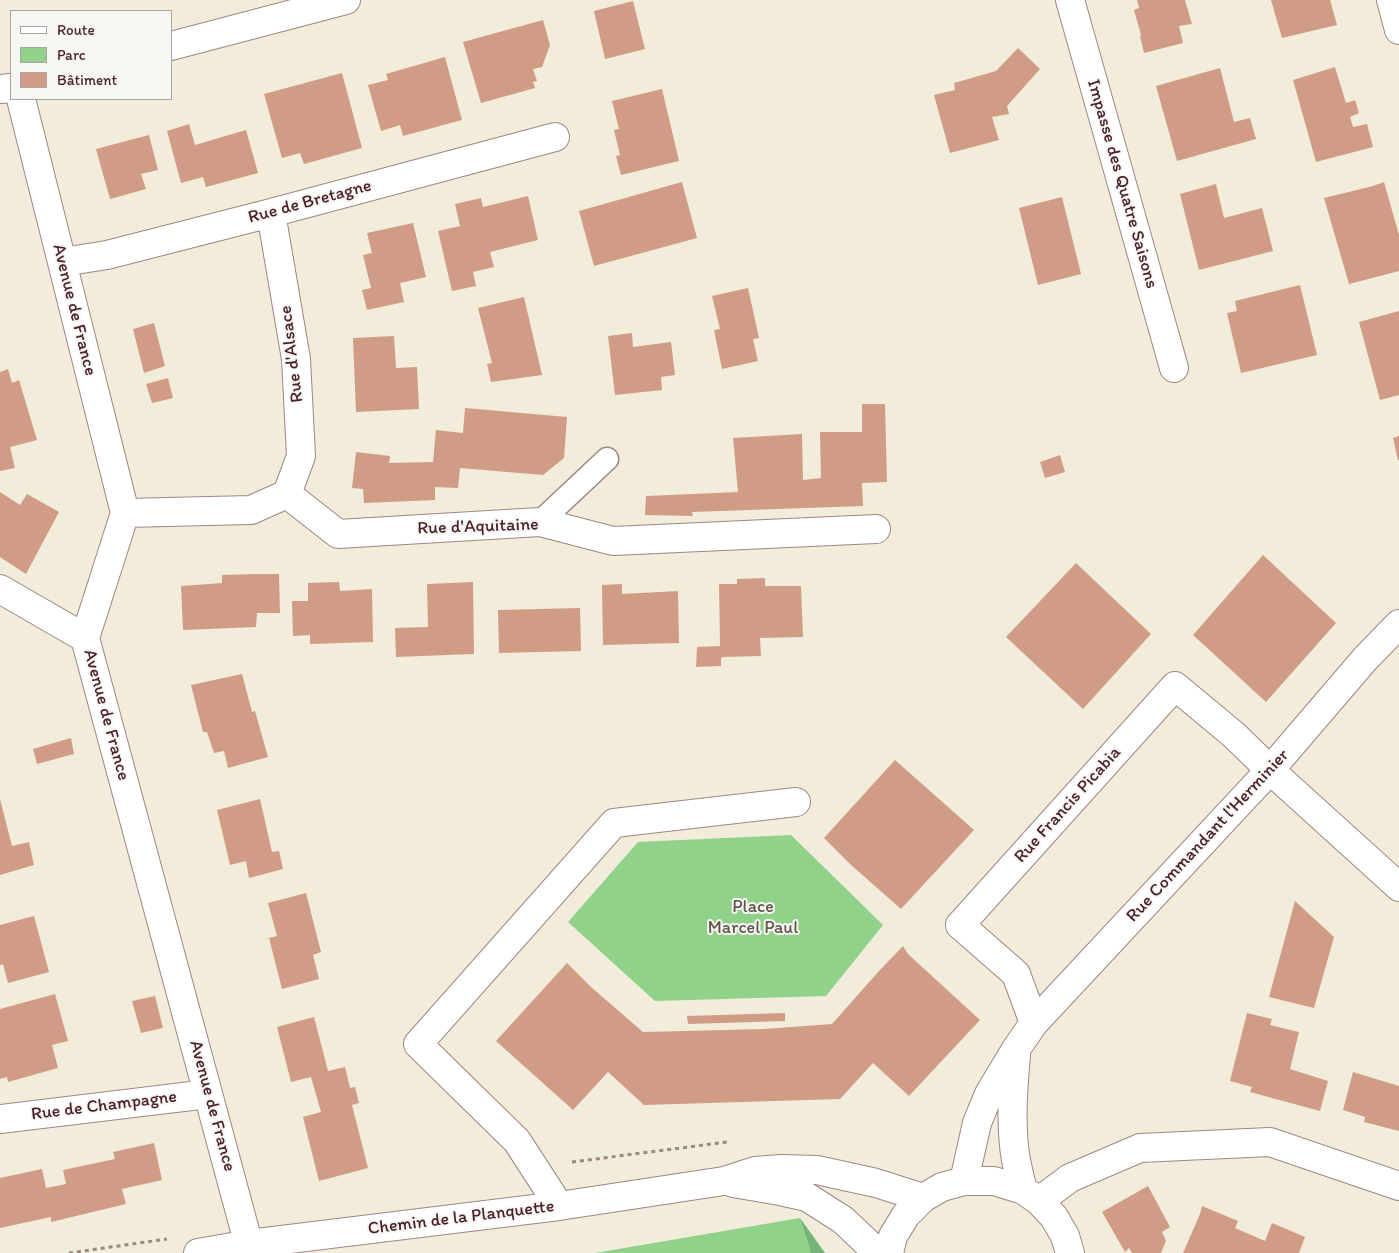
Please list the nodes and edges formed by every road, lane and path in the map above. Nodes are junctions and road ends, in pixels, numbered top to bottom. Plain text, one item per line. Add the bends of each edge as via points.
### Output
1 (346, 0) edge
2 (1070, 0) edge
3 (1391, 0) edge
4 (1399, 30) edge
5 (172, 46) edge
6 (21, 100) edge
7 (555, 137) dead end
8 (271, 213) junction
9 (63, 262) junction
10 (1174, 368) dead end
11 (607, 459) dead end
12 (286, 494) junction
13 (125, 513) junction
14 (540, 522) junction
15 (876, 529) dead end
16 (0, 589) edge
17 (1399, 624) edge
18 (85, 638) junction
19 (1270, 770) junction
20 (796, 802) dead end
21 (1399, 887) edge
22 (1034, 1023) junction
23 (1016, 1049) junction
24 (208, 1094) junction
25 (0, 1119) edge
26 (724, 1181) junction
27 (964, 1181) junction
28 (1399, 1186) edge
29 (1031, 1196) junction
30 (924, 1198) junction
31 (559, 1206) junction
32 (250, 1249) edge
33 (198, 1253) edge
34 (878, 1253) edge
35 (889, 1253) edge
36 (1070, 1253) edge

1 - 5 street
2 - 10 street, Impasse des Quatre Saisons
3 - 4 street
6 - 9 street, Avenue de France
7 - 8 street, Rue de Bretagne
8 - 9 street, Rue de Bretagne via 108,255
8 - 12 street, Rue d'Alsace via 296,359 301,456
9 - 13 street, Avenue de France
11 - 14 lane
12 - 13 street via 251,510
12 - 14 street, Rue d'Aquitaine via 338,534
13 - 18 street, Avenue de France
14 - 15 street, Rue d'Aquitaine via 613,541
16 - 18 street
17 - 19 street, Rue Commandant l'Herminier
18 - 24 street, Avenue de France
19 - 21 street
19 - 22 street, Rue Commandant l'Herminier
19 - 22 street, Rue Francis Picabia via 1175,686 960,925 1016,974
20 - 31 street via 614,823 418,1044 517,1141
22 - 23 street, Rue Commandant l'Herminier
23 - 27 street, Rue Commandant l'Herminier via 989,1094 977,1123
23 - 29 street, Rue Commandant l'Herminier via 1012,1094 1016,1159
24 - 25 street, Rue de Champagne
24 - 32 street, Avenue de France
26 - 30 street, Chemin de la Planquette via 755,1171 817,1170
26 - 31 street, Chemin de la Planquette
26 - 34 street, Chemin de la Planquette via 807,1197 843,1220
27 - 29 street via 994,1181
27 - 30 street via 942,1187
28 - 29 street via 1270,1142 1260,1142 1140,1148
29 - 36 street via 1054,1217
30 - 35 street via 906,1215 893,1236
31 - 32 street, Chemin de la Planquette
32 - 33 street, Chemin de la Planquette

